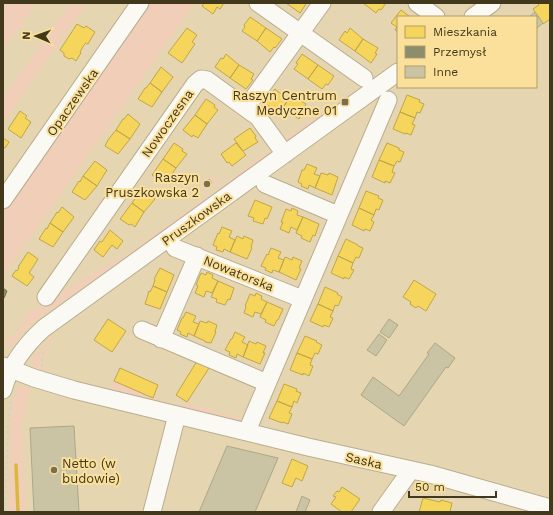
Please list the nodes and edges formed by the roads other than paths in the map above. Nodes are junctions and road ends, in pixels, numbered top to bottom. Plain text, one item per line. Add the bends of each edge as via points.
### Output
1 (140, 3) edge
2 (258, 3) edge
3 (322, 3) edge
4 (416, 3) edge
5 (492, 3) edge
6 (435, 16) edge
7 (474, 16) edge
8 (299, 32) junction
9 (397, 73) edge
10 (364, 78) dead end
11 (388, 100) dead end
12 (244, 106) junction
13 (285, 154) junction
14 (265, 184) dead end
15 (3, 200) edge
16 (338, 215) junction
17 (175, 248) dead end
18 (197, 256) junction
19 (46, 297) dead end
20 (302, 298) junction
21 (142, 330) dead end
22 (161, 339) junction
23 (7, 368) edge
24 (267, 383) junction
25 (7, 395) edge
26 (177, 415) junction
27 (247, 431) junction
28 (411, 470) junction
29 (547, 509) edge
30 (152, 512) edge
31 (381, 512) edge

1 - 15 street, Opaczewska
2 - 8 street
3 - 8 street
4 - 6 street
5 - 7 street
8 - 10 street
8 - 12 street via 254,97
9 - 13 street, Pruszkowska
11 - 16 street
12 - 13 street, Nowoczesna via 260,120
12 - 19 street, Nowoczesna via 207,80 198,81
13 - 23 street, Pruszkowska via 44,328
14 - 16 street
16 - 20 street
17 - 18 street, Nowatorska
18 - 20 street, Nowatorska
18 - 22 street
20 - 24 street
21 - 22 street
22 - 24 street
23 - 25 street, Pruszkowska
23 - 26 street, Saska via 74,390
24 - 27 street
26 - 27 street, Saska
26 - 30 street
27 - 28 street, Saska
28 - 29 street, Saska
28 - 31 street

